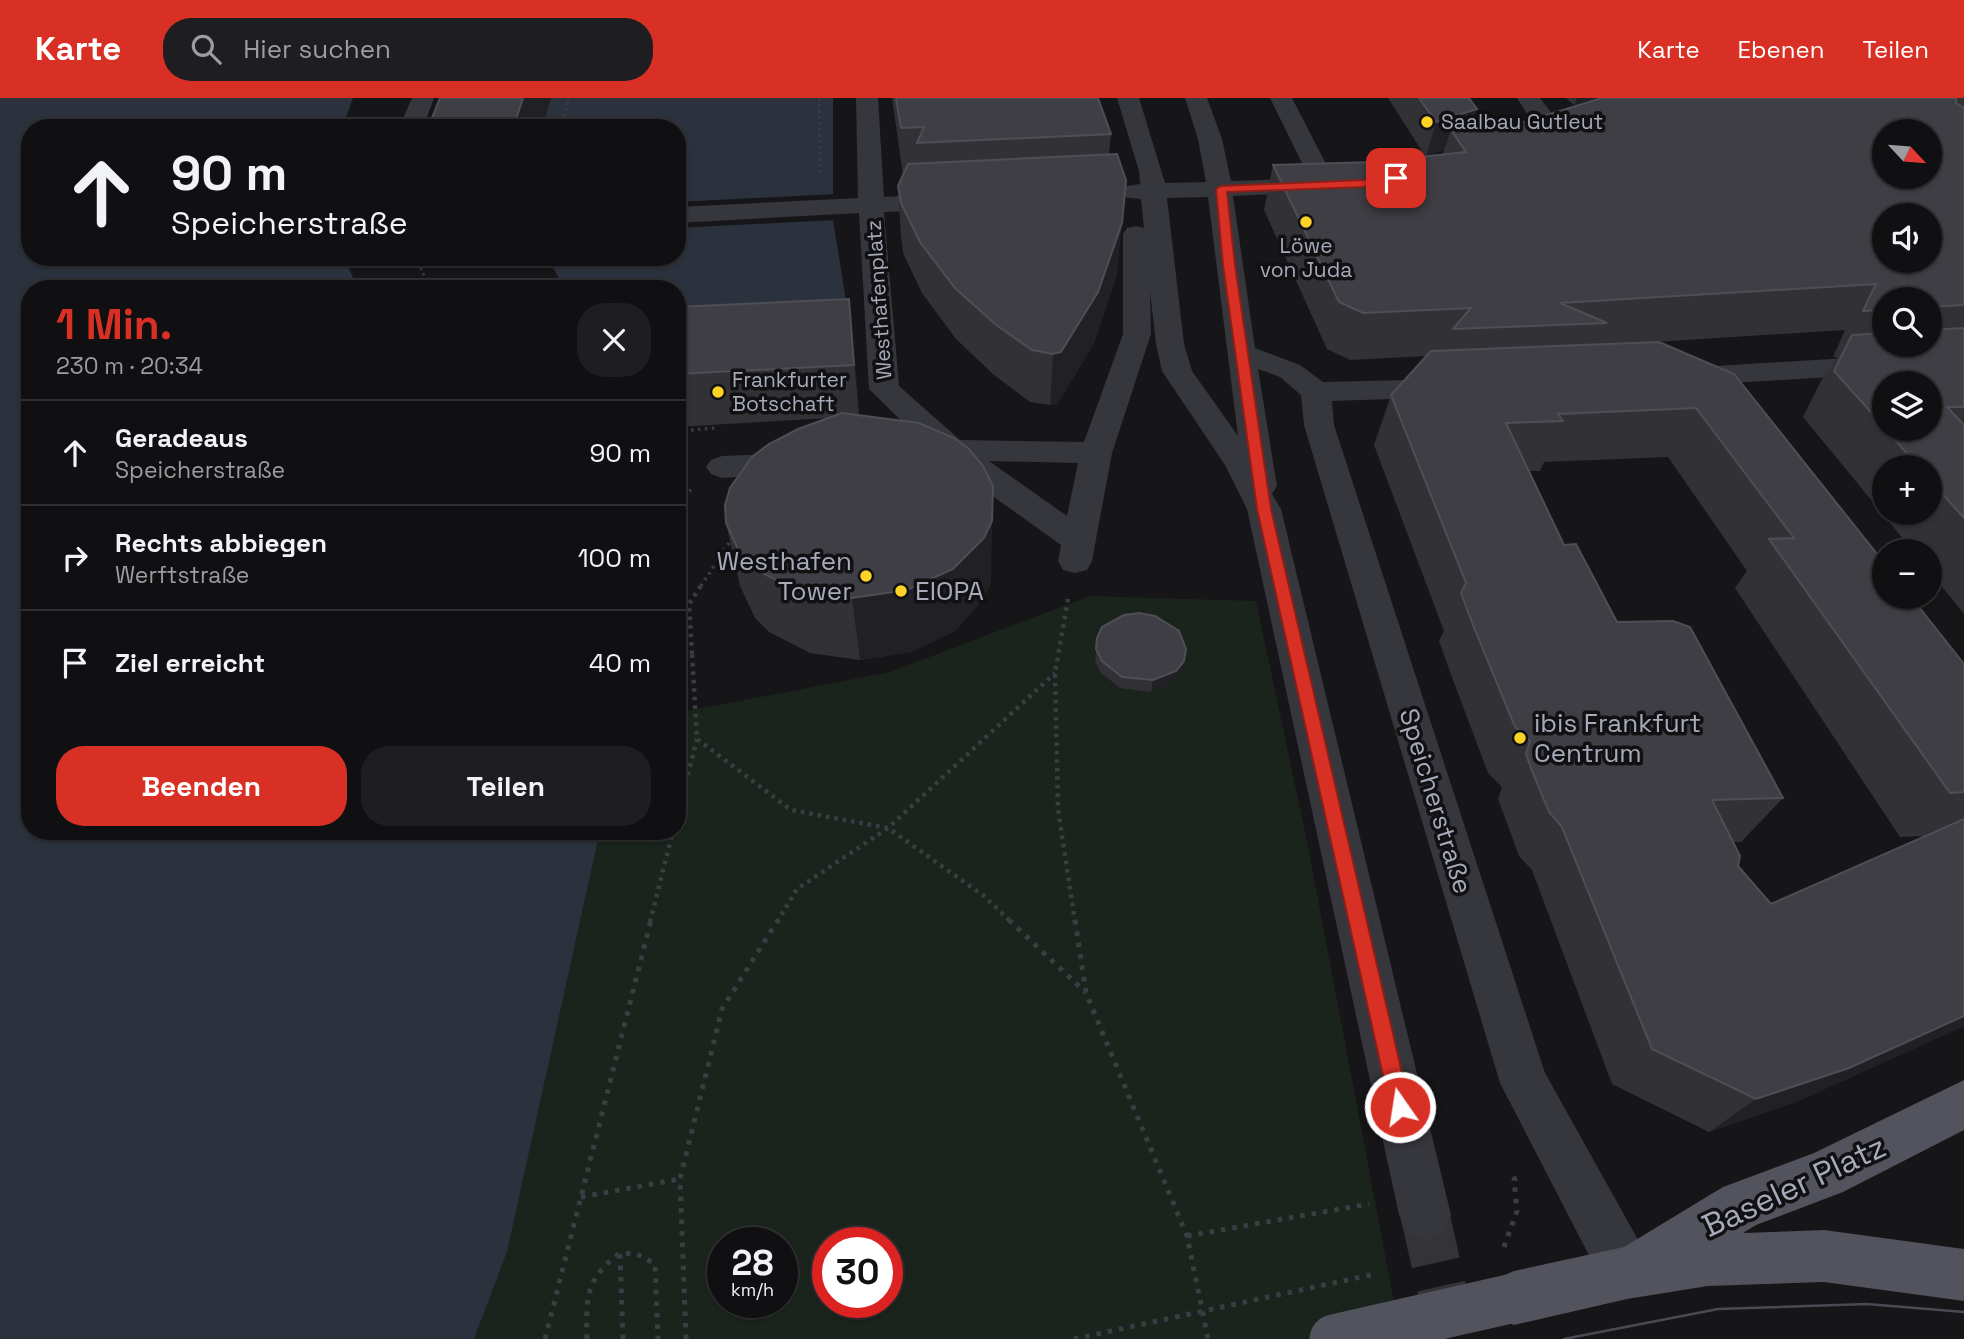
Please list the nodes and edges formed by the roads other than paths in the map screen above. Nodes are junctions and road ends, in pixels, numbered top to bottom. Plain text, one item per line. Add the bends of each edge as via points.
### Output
1 (423, 98) edge
2 (867, 98) edge
3 (1128, 98) edge
4 (1196, 98) edge
5 (1281, 98) edge
6 (1528, 98) edge
7 (415, 119) edge
8 (1526, 133) edge
9 (1313, 162) edge
10 (1344, 184) edge
11 (1221, 189) junction
12 (1154, 191) junction
13 (1104, 193) edge
14 (971, 200) edge
15 (872, 214) junction
16 (686, 215) edge
17 (931, 219) edge
18 (1136, 225) dead end
19 (1241, 353) junction
20 (1964, 360) edge
21 (1721, 376) junction
22 (1657, 379) edge
23 (1478, 387) edge
24 (1317, 392) junction
25 (1745, 408) edge
26 (952, 450) junction
27 (913, 453) edge
28 (1096, 453) junction
29 (722, 467) dead end
30 (761, 496) edge
31 (1264, 509) junction
32 (1964, 1104) edge
33 (1425, 1215) tunnel mouth
34 (1627, 1273) junction
35 (1964, 1275) edge
36 (1334, 1339) edge

1 - 7 street
2 - 15 street, Westhafenplatz
3 - 12 street via 1146,149
4 - 11 street via 1212,140
5 - 9 street
6 - 8 street via 1556,121
10 - 11 street
11 - 12 street
11 - 19 street
12 - 13 street
12 - 31 street via 1170,344 1177,371 1240,463
14 - 15 street
15 - 16 street
15 - 17 street
15 - 26 street, Westhafenplatz via 884,389
18 - 28 street via 1137,334
19 - 24 street via 1290,371
19 - 31 street
20 - 21 street
21 - 22 street
21 - 25 street
23 - 24 street
24 - 34 street, Speicherstraße via 1320,425 1524,1083
26 - 27 street
26 - 28 street
26 - 28 street, Westhafenplatz via 1077,551
29 - 30 street via 809,462
31 - 33 street
32 - 34 main road, Baseler Platz via 1825,1174 1741,1205
34 - 35 main road, Baseler Platz via 1708,1260 1824,1256
34 - 36 main road, Baseler Platz, bridge

